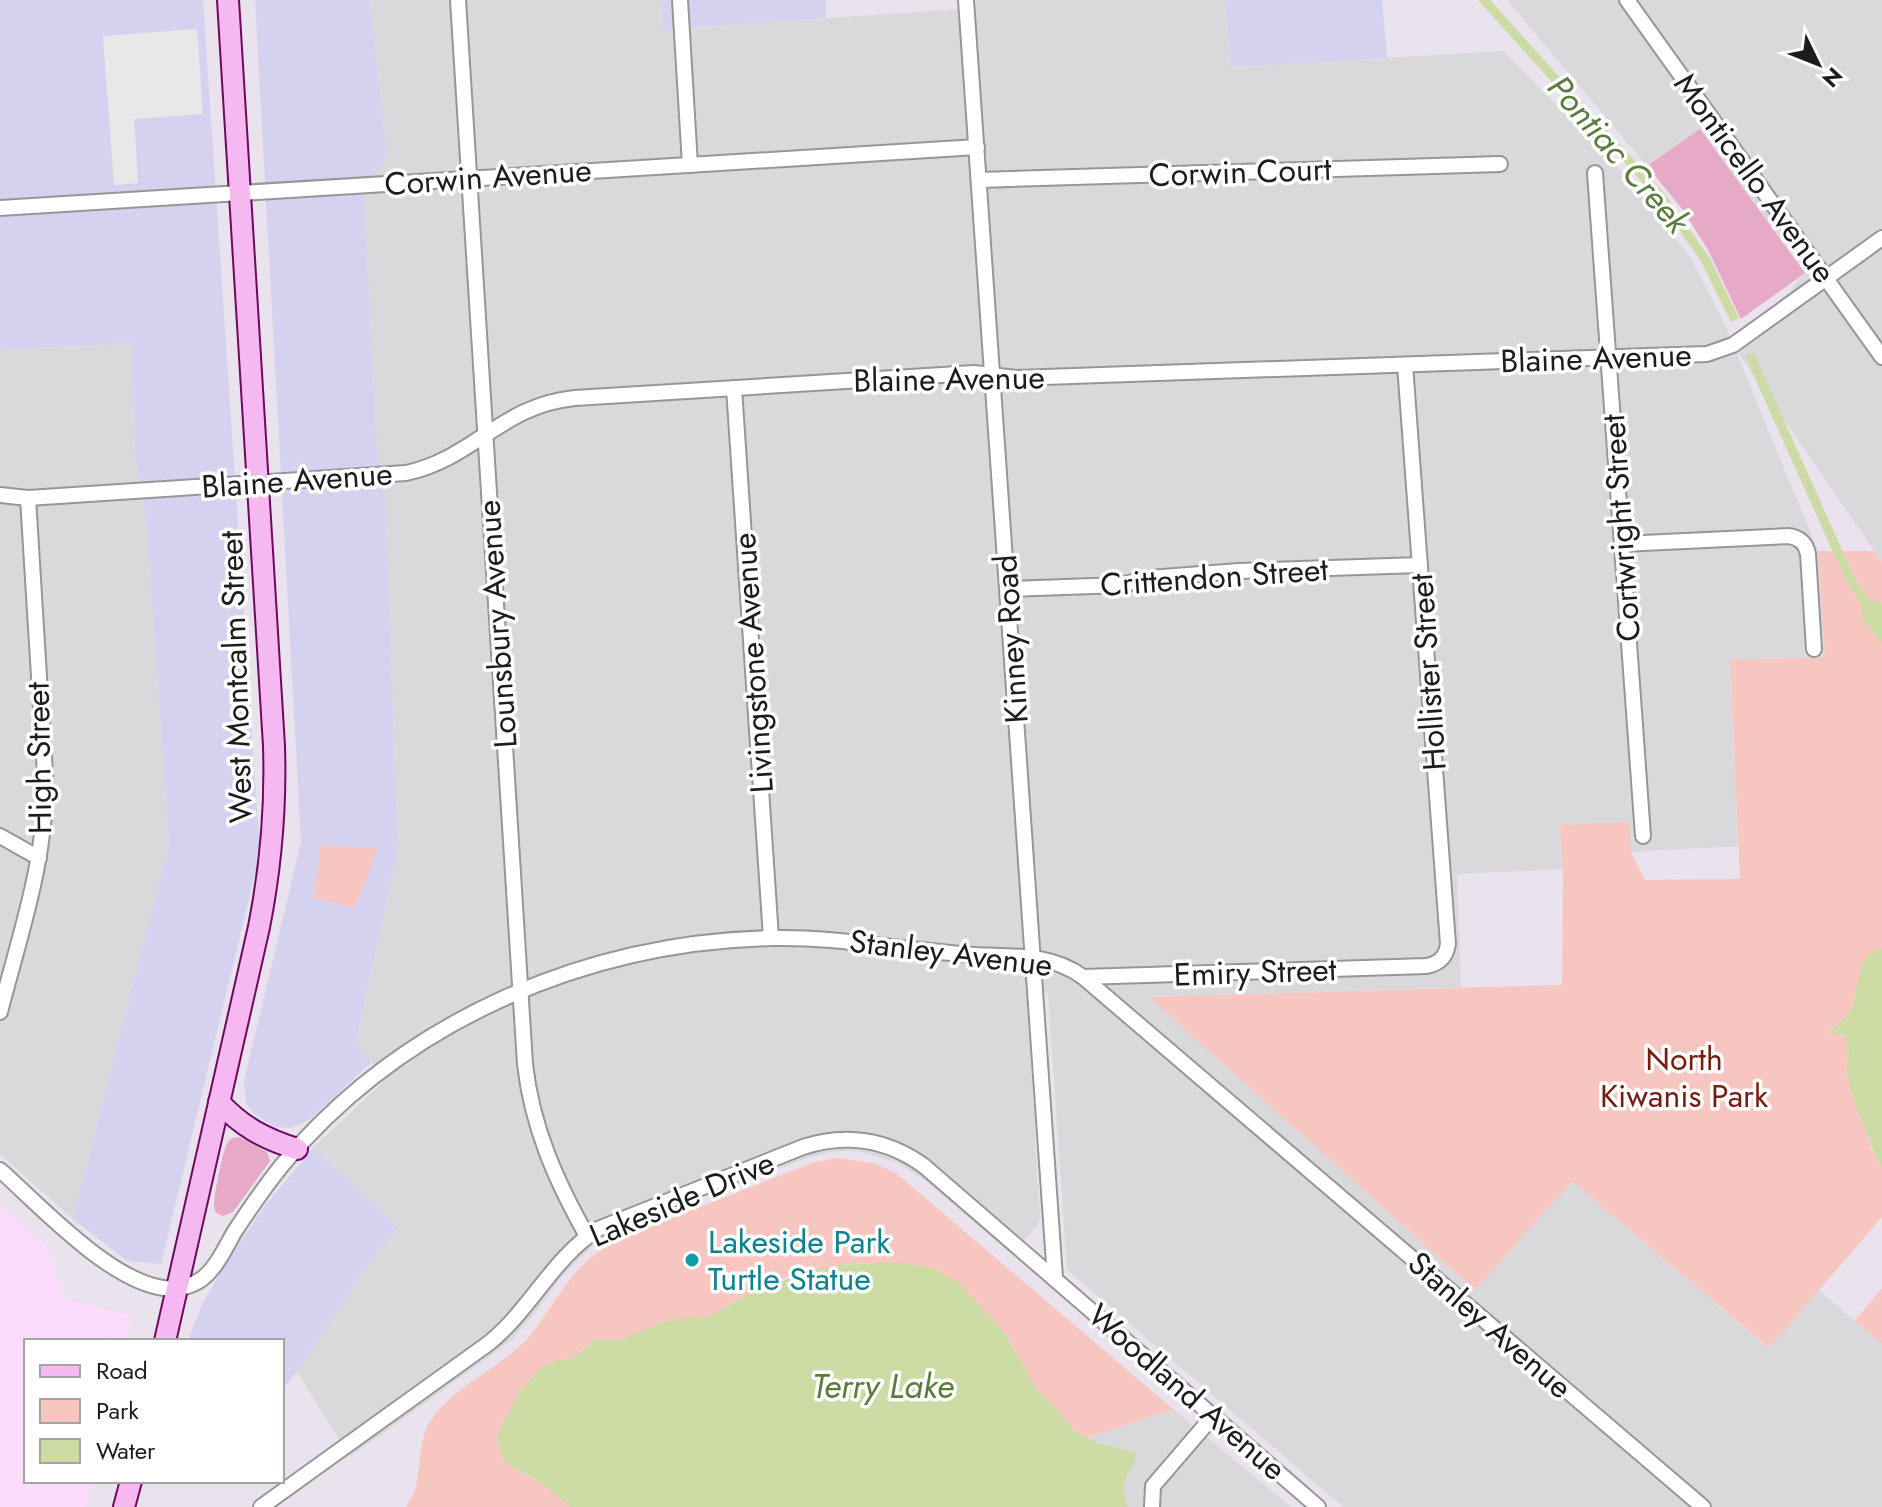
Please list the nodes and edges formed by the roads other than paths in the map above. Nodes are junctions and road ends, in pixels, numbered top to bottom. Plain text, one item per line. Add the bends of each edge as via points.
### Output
1 (228, 0) edge
2 (458, 0) edge
3 (680, 0) edge
4 (966, 0) edge
5 (1627, 0) edge
6 (977, 147) junction
7 (1500, 164) dead end
8 (690, 165) junction
9 (1595, 173) dead end
10 (469, 178) junction
11 (979, 180) junction
12 (240, 193) junction
13 (0, 208) edge
14 (1882, 238) edge
15 (1826, 278) junction
16 (1882, 357) edge
17 (1609, 358) junction
18 (1405, 365) junction
19 (993, 375) junction
20 (734, 388) junction
21 (485, 434) junction
22 (258, 483) junction
23 (0, 495) edge
24 (28, 498) junction
25 (1622, 544) junction
26 (1420, 565) junction
27 (1008, 589) junction
28 (1814, 649) dead end
29 (0, 836) edge
30 (1643, 836) dead end
31 (39, 858) junction
32 (771, 938) junction
33 (1033, 957) junction
34 (1426, 966) joint
35 (1083, 977) junction
36 (520, 991) junction
37 (0, 1012) edge
38 (219, 1102) junction
39 (297, 1149) junction
40 (0, 1170) edge
41 (587, 1236) junction
42 (1055, 1278) junction
43 (176, 1288) junction
44 (165, 1339) edge
45 (1214, 1415) junction
46 (130, 1483) edge
47 (124, 1507) edge
48 (261, 1507) edge
49 (1152, 1507) edge
50 (1318, 1507) edge
51 (1703, 1507) edge

1 - 12 main road, West Montcalm Street
2 - 10 street, Lounsbury Avenue
3 - 8 street
4 - 6 street, Kinney Road
5 - 15 street, Monticello Avenue
6 - 8 street, Corwin Avenue
6 - 11 street, Kinney Road
7 - 11 street, Corwin Court
8 - 10 street, Corwin Avenue
9 - 17 street, Cortwright Street
10 - 12 street, Corwin Avenue
10 - 21 street, Lounsbury Avenue
11 - 19 street, Kinney Road
12 - 13 street, Corwin Avenue
12 - 22 main road, West Montcalm Street
14 - 15 street, Blaine Avenue
15 - 16 street, Monticello Avenue
15 - 17 street, Blaine Avenue via 1723,350
17 - 18 street, Blaine Avenue
17 - 25 street, Cortwright Street
18 - 19 street, Blaine Avenue
18 - 26 street, Hollister Street
19 - 20 street, Blaine Avenue
19 - 27 street, Kinney Road
20 - 21 street, Blaine Avenue via 564,399 526,410
20 - 32 street, Livingstone Avenue
21 - 22 street, Blaine Avenue via 454,456 419,470
21 - 36 street, Lounsbury Avenue
22 - 24 street, Blaine Avenue
22 - 38 main road, West Montcalm Street via 275,812 259,927
23 - 24 street, Blaine Avenue
24 - 31 street, High Street via 45,774
25 - 28 street via 1788,536 1802,541 1808,554
25 - 30 street, Cortwright Street
26 - 27 street, Crittendon Street via 1239,571 1121,585
26 - 34 street, Hollister Street via 1448,944 1441,960
27 - 33 street, Kinney Road
29 - 31 street
31 - 37 street, High Street
32 - 33 street, Stanley Avenue
32 - 36 street, Stanley Avenue via 642,951
33 - 35 street, Stanley Avenue
33 - 42 street, Kinney Road
34 - 35 street, Emiry Street
35 - 51 street, Stanley Avenue
36 - 39 street, Stanley Avenue via 467,1015 400,1058
36 - 41 street, Lounsbury Avenue via 527,1080 537,1127 556,1179
38 - 39 main road via 256,1134
38 - 43 main road, West Montcalm Street
39 - 43 street, Stanley Avenue via 211,1270 195,1283
40 - 43 street via 109,1265 143,1283
41 - 42 street, Lakeside Drive via 622,1217 803,1147 858,1140 916,1160
41 - 48 street, Lakeside Drive via 559,1261 501,1334
42 - 45 street, Woodland Avenue
43 - 44 main road, West Montcalm Street
45 - 49 street via 1153,1486
45 - 50 street, Woodland Avenue
46 - 47 main road

